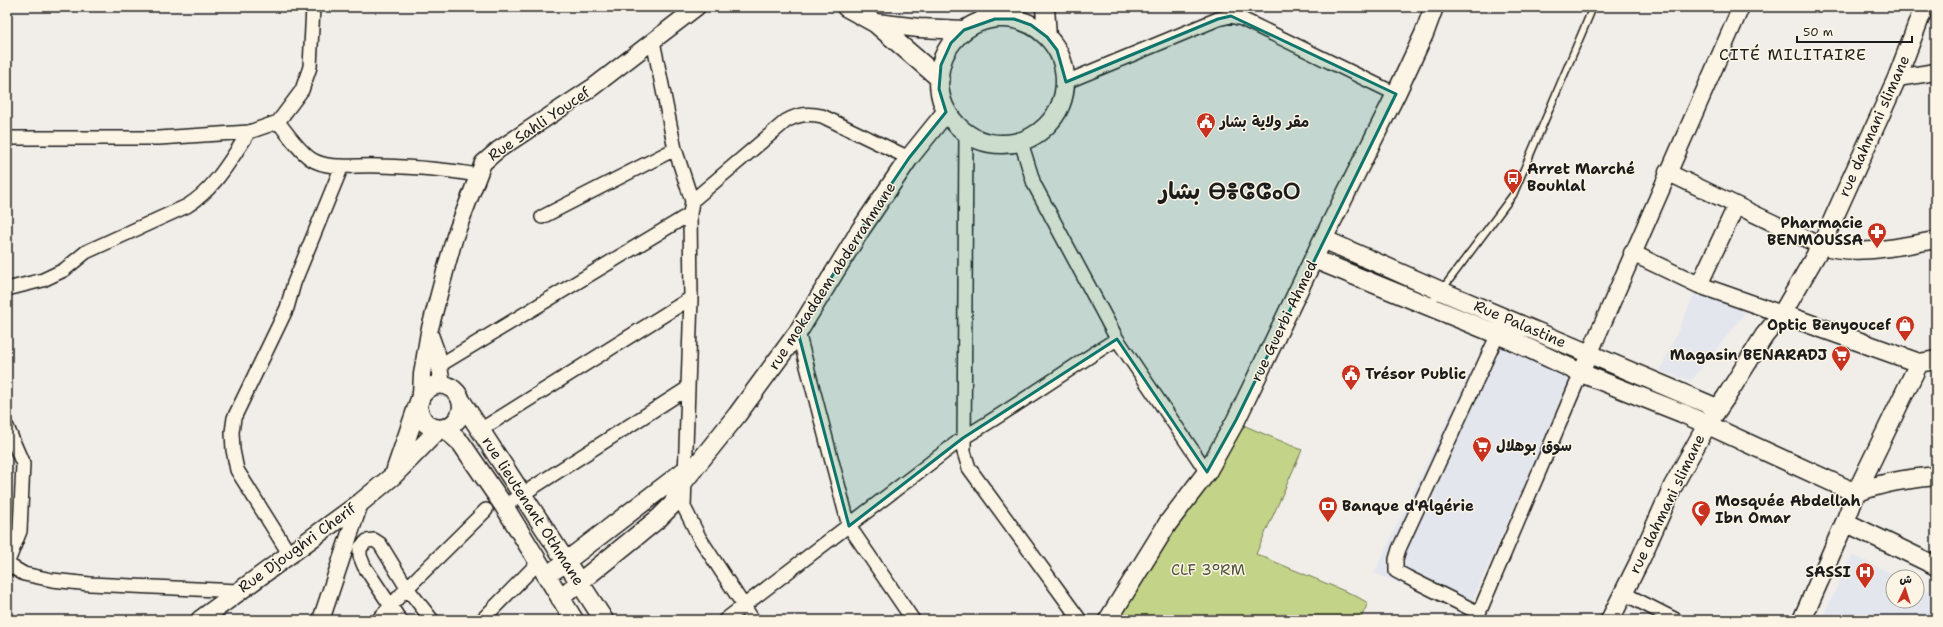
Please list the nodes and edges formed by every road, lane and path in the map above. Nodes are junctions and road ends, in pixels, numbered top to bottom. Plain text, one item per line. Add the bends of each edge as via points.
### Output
1 (313, 7) edge
2 (698, 7) edge
3 (846, 7) edge
4 (1015, 7) edge
5 (1045, 7) edge
6 (1434, 7) edge
7 (1593, 7) edge
8 (1741, 7) edge
9 (1924, 7) edge
10 (988, 16) edge
11 (875, 23) junction
12 (964, 30) junction
13 (1047, 36) junction
14 (653, 41) junction
15 (1936, 72) edge
16 (1897, 78) junction
17 (940, 79) junction
18 (1066, 82) junction
19 (1396, 94) junction
20 (946, 112) junction
21 (278, 122) junction
22 (249, 132) junction
23 (966, 133) junction
24 (7, 138) edge
25 (1021, 142) junction
26 (675, 149) junction
27 (909, 158) junction
28 (342, 166) junction
29 (1667, 172) junction
30 (477, 175) junction
31 (692, 201) junction
32 (1736, 206) junction
33 (690, 214) junction
34 (542, 217) dead end
35 (1323, 239) junction
36 (1936, 240) edge
37 (1821, 246) junction
38 (1632, 253) junction
39 (1314, 259) junction
40 (1699, 285) junction
41 (7, 289) edge
42 (1441, 291) junction
43 (692, 298) junction
44 (1427, 307) junction
45 (1782, 314) junction
46 (1509, 319) junction
47 (429, 332) junction
48 (798, 332) junction
49 (1498, 336) junction
50 (1117, 339) junction
51 (1588, 354) junction
52 (1928, 362) edge
53 (440, 365) junction
54 (1581, 373) junction
55 (442, 384) junction
56 (688, 388) junction
57 (419, 402) junction
58 (462, 402) junction
59 (1718, 408) junction
60 (1707, 425) junction
61 (7, 427) edge
62 (442, 429) junction
63 (480, 430) junction
64 (963, 438) junction
65 (1207, 472) junction
66 (394, 475) junction
67 (684, 476) junction
68 (1936, 476) edge
69 (521, 493) junction
70 (1856, 493) junction
71 (360, 503) junction
72 (495, 508) junction
73 (1845, 522) junction
74 (849, 526) junction
75 (290, 555) junction
76 (566, 562) junction
77 (7, 564) edge
78 (1936, 566) edge
79 (540, 572) junction
80 (579, 582) junction
81 (407, 588) junction
82 (238, 591) junction
83 (1623, 593) junction
84 (560, 598) junction
85 (744, 604) junction
86 (391, 608) junction
87 (1478, 617) edge
88 (200, 620) edge
89 (321, 620) edge
90 (378, 620) edge
91 (400, 620) edge
92 (432, 620) edge
93 (482, 620) edge
94 (574, 620) edge
95 (604, 620) edge
96 (725, 620) edge
97 (753, 620) edge
98 (913, 620) edge
99 (1080, 620) edge
100 (1108, 620) edge
101 (1610, 620) edge
102 (1676, 620) edge
103 (1802, 620) edge

1 - 21 street via 310,67 302,90
2 - 14 street, Rue Sahli Youcef
3 - 11 main road
4 - 10 main road
5 - 13 main road
6 - 19 main road, rue Guerbi Ahmed
7 - 42 lane via 1513,195
8 - 29 street
9 - 16 main road, rue dahmani slimane
10 - 12 main road
10 - 13 main road via 1014,19
11 - 12 main road
11 - 17 main road
12 - 17 main road via 951,43 941,65
13 - 18 main road via 1064,66
14 - 26 street
14 - 30 street, Rue Sahli Youcef via 593,87 489,156
15 - 16 street
16 - 37 main road, rue dahmani slimane
17 - 20 main road via 939,89
18 - 19 street via 1218,19 1231,16
18 - 25 main road via 1058,112 1036,135
19 - 35 main road, rue Guerbi Ahmed
20 - 23 main road
20 - 27 main road, rue mokaddem abderrahmane
21 - 22 street
21 - 28 street via 310,158 328,165
22 - 24 street via 159,138
22 - 41 street via 200,198 86,252 64,270 43,280
23 - 25 main road via 989,143
23 - 64 street
25 - 50 street via 1034,184
26 - 31 street
26 - 34 street
27 - 31 street via 822,116 797,115 786,121
27 - 48 main road, rue mokaddem abderrahmane via 861,228
28 - 30 street via 421,168
28 - 75 street via 294,283 287,308 234,418 232,432 237,470
29 - 32 street
29 - 38 street
30 - 47 street, Rue Sahli Youcef via 455,236
31 - 33 street
32 - 37 street
32 - 40 street
33 - 43 street
33 - 53 street
35 - 39 main road, rue Guerbi Ahmed
35 - 42 main road, Rue Palastine
36 - 37 street via 1848,252
37 - 45 main road, rue dahmani slimane
38 - 40 street
38 - 51 street
39 - 44 main road, Rue Palastine
39 - 65 main road, rue Guerbi Ahmed via 1236,420
40 - 45 street
42 - 44 lane
42 - 46 main road, Rue Palastine
43 - 56 street
43 - 63 street
44 - 49 main road, Rue Palastine
45 - 52 main road
45 - 59 main road, rue dahmani slimane via 1764,336
46 - 49 street
46 - 51 main road, Rue Palastine
47 - 53 street
47 - 57 street, Rue Sahli Youcef
48 - 67 main road, rue mokaddem abderrahmane via 702,459
48 - 74 street
49 - 54 main road, Rue Palastine
49 - 87 street via 1396,559 1396,571
50 - 64 street
50 - 65 street
51 - 54 street
51 - 59 main road, Rue Palastine
52 - 70 main road
53 - 55 street
54 - 60 main road, Rue Palastine
54 - 87 street
55 - 57 main road via 426,389
55 - 58 main road via 451,387
56 - 67 street
56 - 69 street
57 - 62 main road via 424,422 431,427
57 - 66 main road
58 - 62 main road via 462,411 458,419
58 - 63 main road, rue lieutenant Othmane
59 - 60 main road, rue dahmani slimane
60 - 70 main road, Rue Palastine
60 - 83 main road, rue dahmani slimane via 1673,486
61 - 77 street via 23,464 20,531
62 - 66 main road, Rue Djoughri Cherif
62 - 72 main road, rue lieutenant Othmane via 461,443
63 - 69 main road, rue lieutenant Othmane
64 - 74 street
64 - 99 street via 969,468
65 - 100 main road, rue Guerbi Ahmed via 1168,523
66 - 71 main road, Rue Djoughri Cherif
67 - 76 main road, rue mokaddem abderrahmane
67 - 80 main road via 672,504 659,518
67 - 85 street via 684,508 688,519
68 - 70 main road via 1899,480
69 - 72 street
69 - 76 main road, rue lieutenant Othmane
70 - 73 main road
71 - 75 main road, Rue Djoughri Cherif
71 - 89 street
72 - 79 main road, rue lieutenant Othmane
72 - 81 street
73 - 78 main road
73 - 103 main road
74 - 85 street
74 - 98 street
75 - 82 main road, Rue Djoughri Cherif
76 - 79 main road, rue mokaddem abderrahmane
76 - 80 main road, rue lieutenant Othmane
77 - 82 street via 24,574 52,580
79 - 84 main road, rue lieutenant Othmane
79 - 93 street
80 - 84 main road
80 - 95 main road, rue lieutenant Othmane
81 - 86 street
81 - 86 street via 380,544 374,540 363,543 360,556 364,566
81 - 92 street
82 - 88 main road, Rue Djoughri Cherif
83 - 101 main road, rue dahmani slimane
83 - 102 street
84 - 94 main road, rue lieutenant Othmane
85 - 96 street
85 - 97 street
86 - 90 street
86 - 91 street

